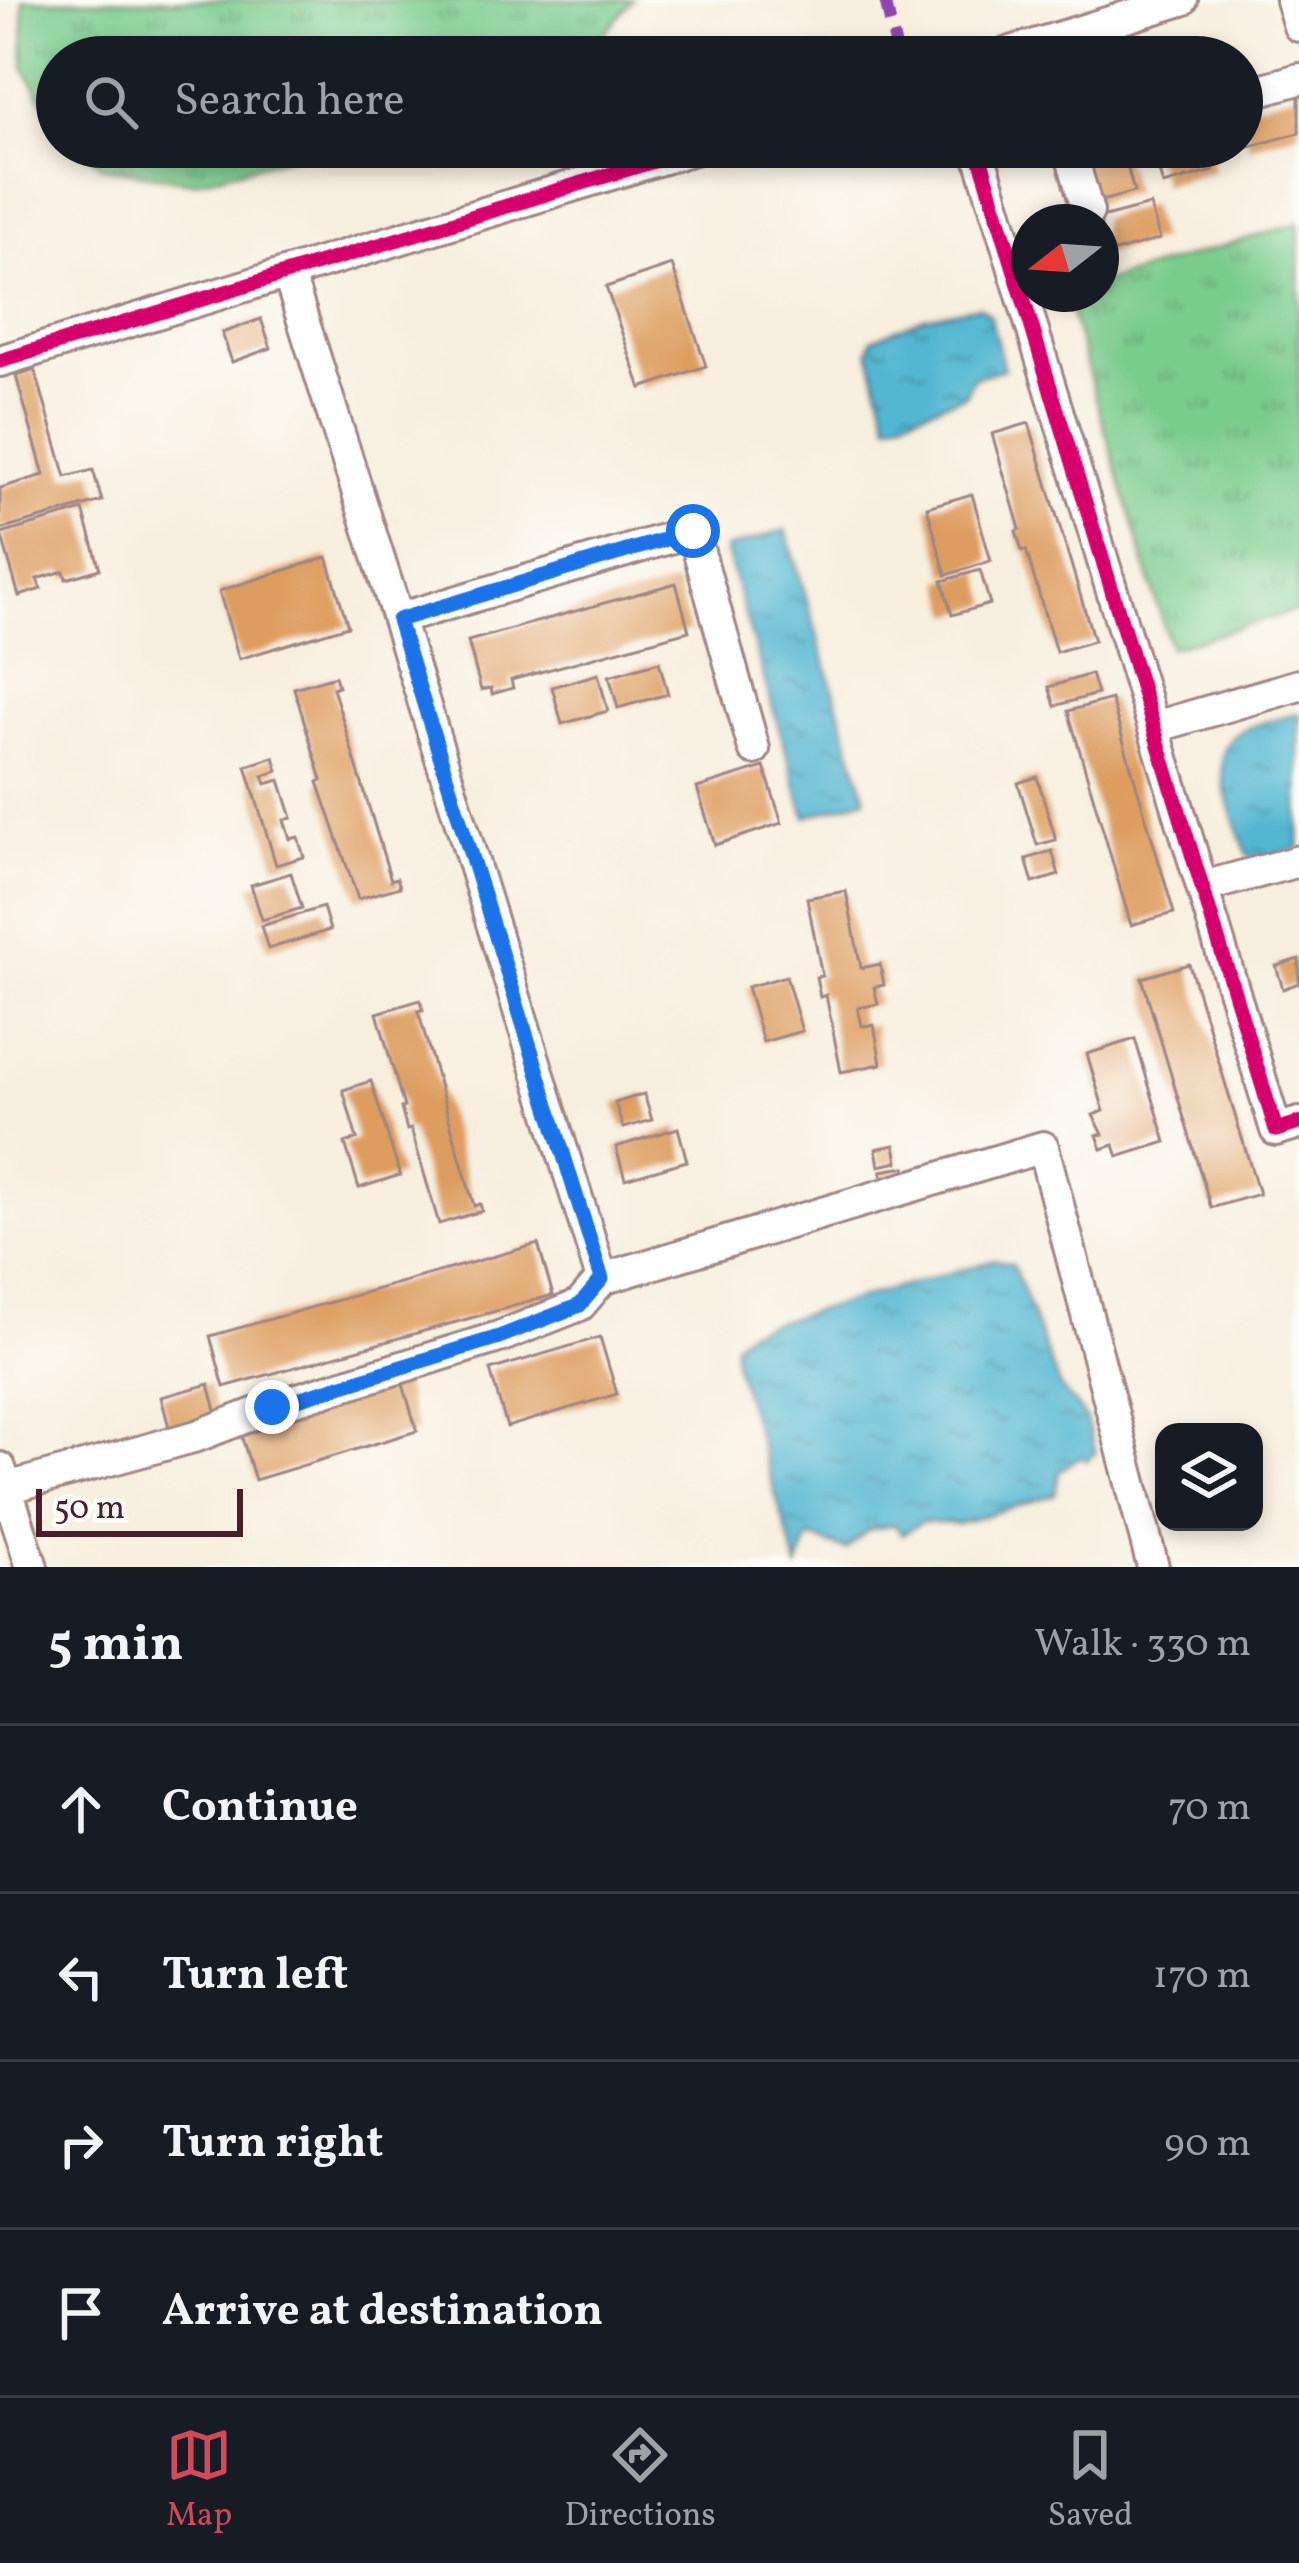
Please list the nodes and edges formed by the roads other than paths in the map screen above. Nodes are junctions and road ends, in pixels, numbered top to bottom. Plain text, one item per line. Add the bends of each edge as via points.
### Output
1 (1182, 0) edge
2 (1291, 0) edge
3 (1299, 26) edge
4 (1064, 36) edge
5 (1299, 79) edge
6 (1263, 89) edge
7 (631, 168) edge
8 (983, 168) edge
9 (1075, 168) edge
10 (1086, 204) edge
11 (288, 273) junction
12 (0, 361) edge
13 (398, 620) junction
14 (1299, 685) edge
15 (1156, 727) junction
16 (754, 749) dead end
17 (1299, 861) edge
18 (1204, 887) junction
19 (1299, 1123) edge
20 (602, 1279) junction
21 (3, 1478) edge
22 (32, 1567) edge
23 (1153, 1567) edge

1 - 4 street
2 - 3 street
5 - 6 street
7 - 11 street
8 - 15 street
9 - 10 street
11 - 12 street
11 - 13 street
13 - 16 street via 693,531
13 - 20 street
14 - 15 street
15 - 18 street
17 - 18 street
18 - 19 street via 1276,1130
20 - 21 street via 580,1305 499,1337 197,1436
20 - 23 street via 1043,1147
21 - 22 street

